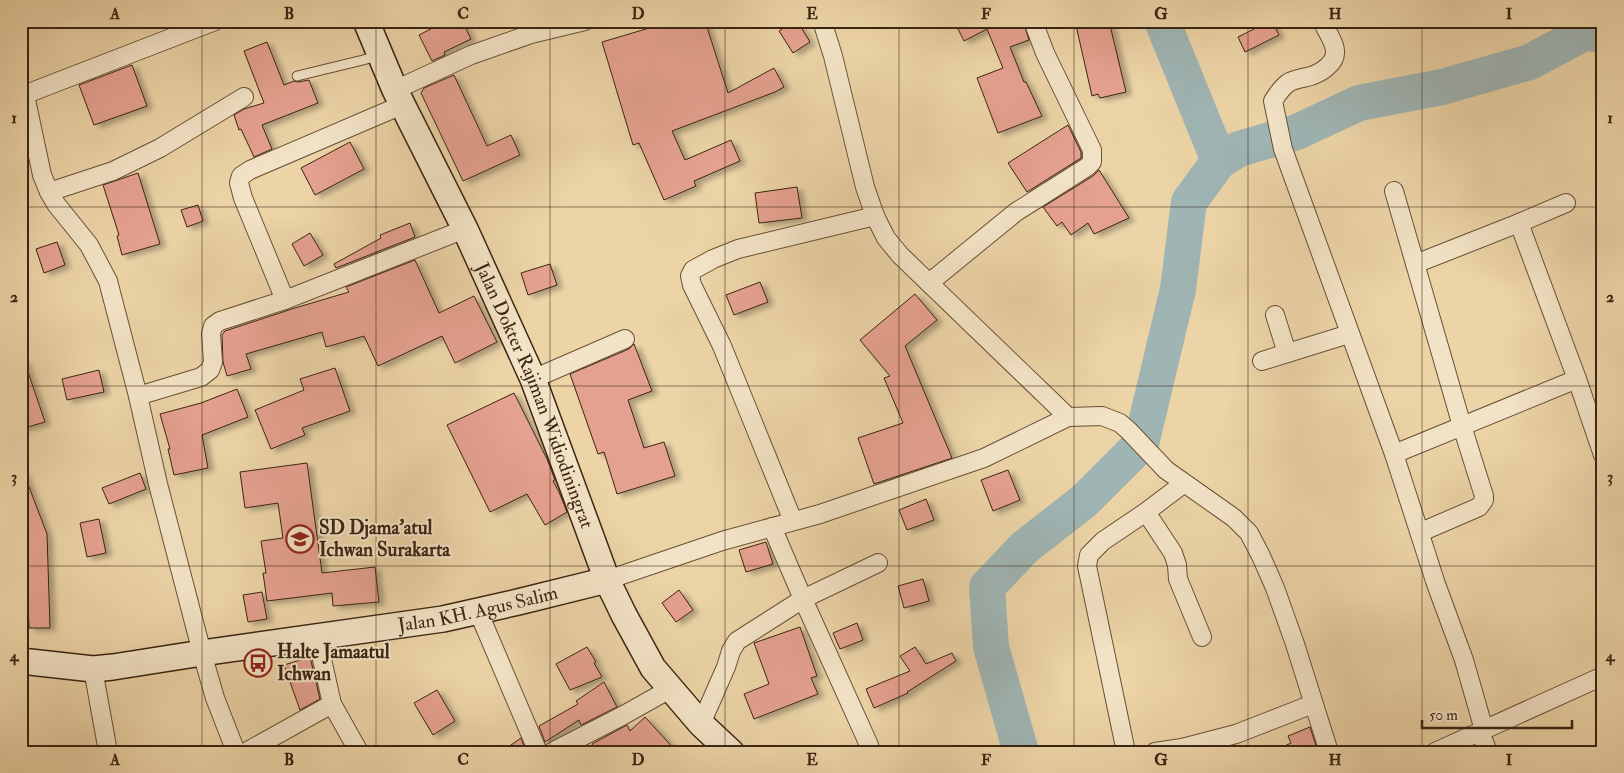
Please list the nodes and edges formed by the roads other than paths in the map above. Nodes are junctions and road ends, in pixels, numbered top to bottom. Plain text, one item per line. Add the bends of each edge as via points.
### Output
1 (215, 21) edge
2 (366, 21) edge
3 (585, 21) edge
4 (822, 21) edge
5 (1033, 21) edge
6 (1328, 23) edge
7 (380, 55) junction
8 (297, 76) dead end
9 (23, 95) edge
10 (244, 97) dead end
11 (399, 97) junction
12 (1394, 191) dead end
13 (49, 192) junction
14 (1566, 203) dead end
15 (875, 216) junction
16 (1519, 223) junction
17 (465, 229) junction
18 (1415, 264) junction
19 (929, 283) junction
20 (284, 300) junction
21 (1276, 315) dead end
22 (1349, 334) junction
23 (625, 339) dead end
24 (1287, 354) junction
25 (1262, 361) dead end
26 (533, 379) junction
27 (1577, 379) junction
28 (138, 396) junction
29 (1068, 417) junction
30 (1462, 426) junction
31 (1394, 454) junction
32 (1603, 455) edge
33 (1184, 484) junction
34 (1146, 512) junction
35 (793, 521) junction
36 (772, 527) junction
37 (1420, 532) junction
38 (878, 563) dead end
39 (607, 580) junction
40 (803, 599) junction
41 (478, 611) junction
42 (317, 637) junction
43 (1202, 637) dead end
44 (202, 653) junction
45 (21, 661) edge
46 (51, 664) junction
47 (93, 669) junction
48 (21, 675) edge
49 (1603, 676) edge
50 (670, 689) junction
51 (332, 704) junction
52 (1313, 704) junction
53 (701, 724) junction
54 (1482, 731) junction
55 (108, 752) edge
56 (236, 752) edge
57 (246, 752) edge
58 (359, 752) edge
59 (538, 752) edge
60 (552, 752) edge
61 (731, 752) edge
62 (870, 752) edge
63 (1126, 752) edge
64 (1155, 752) edge
65 (1329, 752) edge
66 (1435, 752) edge
67 (1488, 752) edge

1 - 9 street
2 - 7 main road, Jalan Dokter Rajiman Widiodiningrat
3 - 11 street via 531,34 471,55
4 - 15 street
5 - 19 street via 1092,150 1092,162 1016,212
6 - 22 street via 1336,54 1332,63 1323,71 1289,82 1273,102 1283,149
7 - 8 lane
7 - 11 main road, Jalan Dokter Rajiman Widiodiningrat
9 - 13 street
10 - 13 street via 160,148 113,171
11 - 17 main road, Jalan Dokter Rajiman Widiodiningrat
11 - 20 street via 241,176 239,183 243,198
12 - 18 street
13 - 28 street via 89,245 108,281
14 - 16 street
15 - 19 street via 886,238
15 - 35 street via 738,250 713,259 693,270 690,276
16 - 18 street
16 - 27 street
17 - 20 street
17 - 26 main road, Jalan Dokter Rajiman Widiodiningrat
18 - 30 street
19 - 29 street
20 - 28 street via 213,326 213,362 210,370 201,377
21 - 24 street
22 - 24 street
22 - 31 street
23 - 26 street
24 - 25 street
26 - 39 main road, Jalan Dokter Rajiman Widiodiningrat
27 - 30 street
27 - 32 street
28 - 44 street
29 - 33 street via 1102,416 1120,424
29 - 35 street via 984,458
30 - 31 street
30 - 37 street via 1484,500 1479,507
31 - 37 street
33 - 34 street
33 - 52 street via 1234,518 1249,533 1275,588
34 - 43 street via 1172,553 1178,579
34 - 63 street via 1103,541 1088,555 1087,566
35 - 36 street
36 - 39 street
36 - 40 street
37 - 54 street via 1464,660
38 - 40 street
39 - 41 main road, Jalan KH. Agus Salim
39 - 50 main road, Jalan Dokter Rajiman Widiodiningrat via 642,649
40 - 53 street via 737,642
40 - 62 street
41 - 42 main road, Jalan KH. Agus Salim
41 - 59 street
42 - 44 main road, Jalan KH. Agus Salim
42 - 51 street
44 - 47 main road, Jalan KH. Agus Salim
44 - 56 street
45 - 46 main road, Jalan KH. Agus Salim
46 - 47 main road, Jalan KH. Agus Salim
46 - 48 street
47 - 55 street
49 - 54 street
50 - 53 main road, Jalan Dokter Rajiman Widiodiningrat
50 - 60 street
51 - 57 street
51 - 58 street
52 - 64 street via 1236,734
52 - 65 street
53 - 61 main road, Jalan Dokter Rajiman Widiodiningrat
54 - 66 street
54 - 67 street

